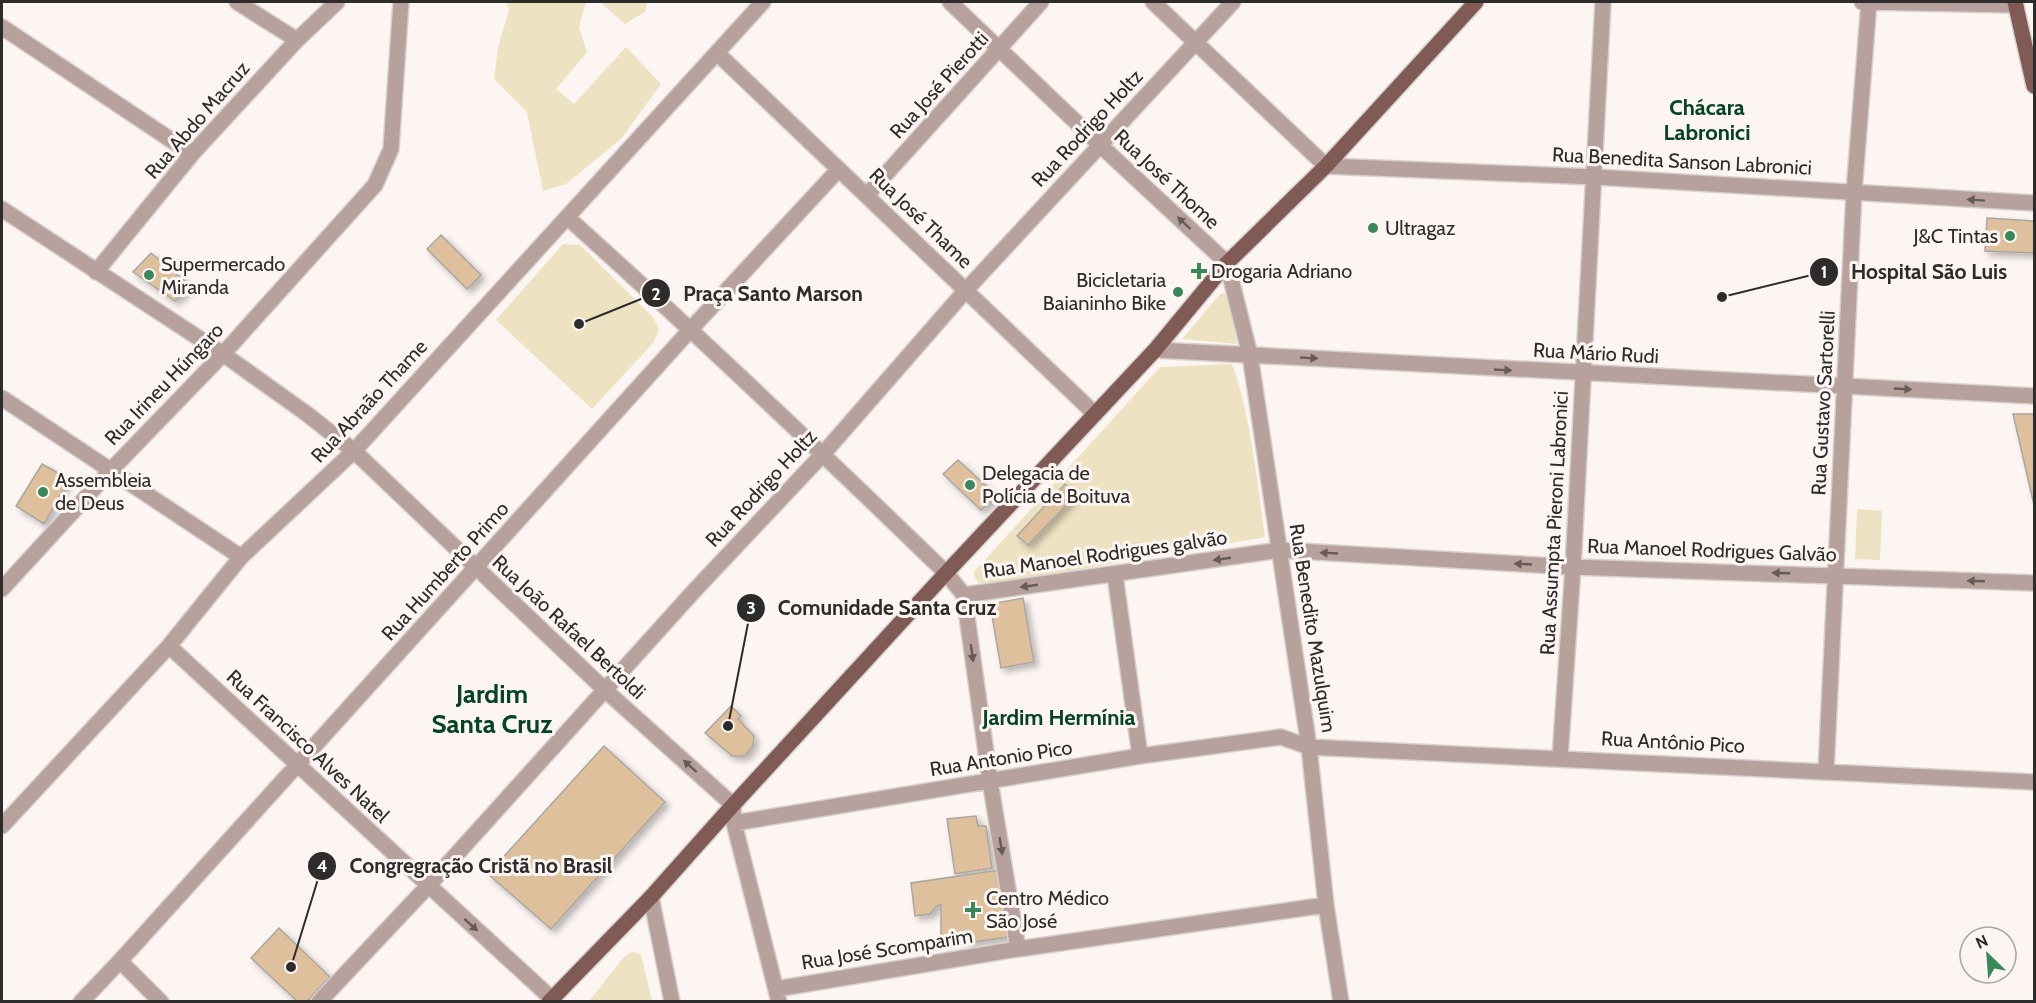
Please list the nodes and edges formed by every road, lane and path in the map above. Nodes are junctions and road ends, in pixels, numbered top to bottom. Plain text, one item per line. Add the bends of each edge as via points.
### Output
1 (237, 2) edge
2 (337, 2) edge
3 (401, 2) edge
4 (763, 2) edge
5 (950, 2) edge
6 (1041, 2) edge
7 (1153, 2) edge
8 (1233, 2) edge
9 (1476, 2) edge
10 (1603, 2) edge
11 (1862, 2) edge
12 (1869, 2) edge
13 (2017, 3) edge
14 (2, 27) edge
15 (297, 40) junction
16 (1195, 42) junction
17 (1001, 49) junction
18 (717, 53) junction
19 (2032, 60) edge
20 (2034, 86) edge
21 (1100, 146) junction
22 (192, 154) junction
23 (1326, 166) junction
24 (839, 169) junction
25 (1594, 177) junction
26 (1854, 192) junction
27 (867, 195) junction
28 (2034, 203) edge
29 (2, 209) edge
30 (567, 217) junction
31 (1227, 263) junction
32 (96, 272) junction
33 (966, 290) junction
34 (691, 329) junction
35 (1155, 350) junction
36 (223, 354) junction
37 (1250, 355) junction
38 (1583, 374) junction
39 (1845, 386) junction
40 (2034, 396) edge
41 (2, 398) edge
42 (1095, 414) junction
43 (354, 451) junction
44 (823, 454) junction
45 (111, 470) junction
46 (1280, 550) junction
47 (241, 556) junction
48 (1574, 567) junction
49 (476, 568) junction
50 (946, 573) junction
51 (1115, 575) junction
52 (1836, 575) junction
53 (2034, 583) edge
54 (2, 590) edge
55 (964, 595) junction
56 (169, 646) junction
57 (606, 690) junction
58 (1309, 747) junction
59 (1140, 756) junction
60 (1560, 758) junction
61 (298, 765) junction
62 (1826, 771) junction
63 (990, 781) junction
64 (2034, 782) edge
65 (733, 805) junction
66 (734, 823) junction
67 (2, 826) edge
68 (428, 886) junction
69 (651, 897) junction
70 (1326, 905) junction
71 (1018, 949) junction
72 (120, 961) junction
73 (777, 995) edge
74 (550, 1000) edge
75 (81, 1002) edge
76 (161, 1002) edge
77 (319, 1002) edge
78 (672, 1002) edge
79 (1341, 1002) edge

1 - 15 street
2 - 15 street, Rua Abdo Macruz
3 - 36 street, Rua Irineu Húngaro via 391,149 375,185
4 - 18 street, Rua Abraão Thame
5 - 17 street, Rua José Thome
6 - 17 street, Rua José Pierotti
7 - 16 street
8 - 16 street, Rua Rodrigo Holtz
9 - 23 main road
10 - 25 street, Rua Assumpta Pieroni Labronici
11 - 12 street
12 - 13 street
12 - 26 street, Rua Gustavo Sartorelli
13 - 19 main road
14 - 22 street
15 - 22 street, Rua Abdo Macruz
16 - 21 street, Rua Rodrigo Holtz
16 - 23 street
17 - 21 street, Rua José Thome
17 - 27 street, Rua José Pierotti
18 - 24 street, Rua José Thame
18 - 30 street, Rua Abraão Thame
19 - 20 main road
31 -> 21 street, Rua José Thome
21 - 33 street, Rua Rodrigo Holtz
22 - 32 street, Rua Abdo Macruz
23 - 25 street, Rua Benedita Sanson Labronici
23 - 31 main road
24 - 27 street, Rua José Thame
24 - 34 street, Rua Humberto Primo
25 - 26 street, Rua Benedita Sanson Labronici
25 - 38 street, Rua Assumpta Pieroni Labronici
28 -> 26 street, Rua Benedita Sanson Labronici
26 - 39 street, Rua Gustavo Sartorelli
27 - 33 street, Rua José Thame
29 - 32 street, Rua João Rafael Bertoldi
30 - 34 street, Rua Manoel Rodrigues galvão
30 - 43 street, Rua Abraão Thame
31 - 35 main road
31 - 37 street, Rua Benedito Mazulquim
32 - 36 street, Rua João Rafael Bertoldi
33 - 42 street, Rua José Thame
33 - 44 street, Rua Rodrigo Holtz
34 - 44 street, Rua Manoel Rodrigues galvão
34 - 49 street, Rua Humberto Primo
35 - 37 street, Rua Mário Rudi
35 - 42 main road
36 - 43 street, Rua João Rafael Bertoldi
36 - 45 street, Rua Irineu Húngaro
37 -> 38 street, Rua Mário Rudi
37 - 46 street, Rua Benedito Mazulquim
38 - 39 street, Rua Mário Rudi
38 - 48 street, Rua Assumpta Pieroni Labronici
39 -> 40 street, Rua Mário Rudi
39 - 52 street, Rua Gustavo Sartorelli
41 - 45 street
42 - 50 main road
43 - 47 street, Rua Abraão Thame
43 - 49 street, Rua João Rafael Bertoldi
44 - 50 street, Rua Manoel Rodrigues galvão
44 - 57 street, Rua Rodrigo Holtz
45 - 47 street
45 - 54 street, Rua Irineu Húngaro
48 -> 46 street, Rua Manoel Rodrigues Galvão
46 -> 51 street, Rua Manoel Rodrigues galvão
46 - 58 street, Rua Benedito Mazulquim
47 - 56 street, Rua Abraão Thame
52 -> 48 street, Rua Manoel Rodrigues Galvão
48 - 60 street, Rua Assumpta Pieroni Labronici
49 - 57 street, Rua João Rafael Bertoldi
49 - 61 street, Rua Humberto Primo
50 - 55 street, Rua Manoel Rodrigues galvão
50 - 65 main road
51 -> 55 street, Rua Manoel Rodrigues galvão
51 - 59 street
53 -> 52 street, Rua Manoel Rodrigues Galvão
52 - 62 street, Rua Gustavo Sartorelli
55 -> 63 street
56 - 61 street, Rua Francisco Alves Natel
56 - 67 street, Rua Abraão Thame
65 -> 57 street, Rua João Rafael Bertoldi
57 - 68 street, Rua Rodrigo Holtz
58 - 59 street, Rua Antonio Pico via 1281,737
58 - 60 street, Rua Antônio Pico
58 - 70 street, Rua Benedito Mazulquim
59 - 63 street, Rua Antonio Pico
60 - 62 street, Rua Antônio Pico
61 - 68 street, Rua Francisco Alves Natel
61 - 72 street, Rua Humberto Primo
62 - 64 street, Rua Antônio Pico
63 - 66 street, Rua Antonio Pico
63 -> 71 street
65 - 66 street
65 - 69 main road
66 - 73 street
68 -> 74 street, Rua Francisco Alves Natel
68 - 77 street, Rua Rodrigo Holtz
69 - 74 main road
69 - 78 street
70 - 71 street, Rua José Scomparim
70 - 79 street, Rua Benedito Mazulquim
71 - 73 street, Rua José Scomparim
72 - 75 street, Rua Humberto Primo
72 - 76 street

